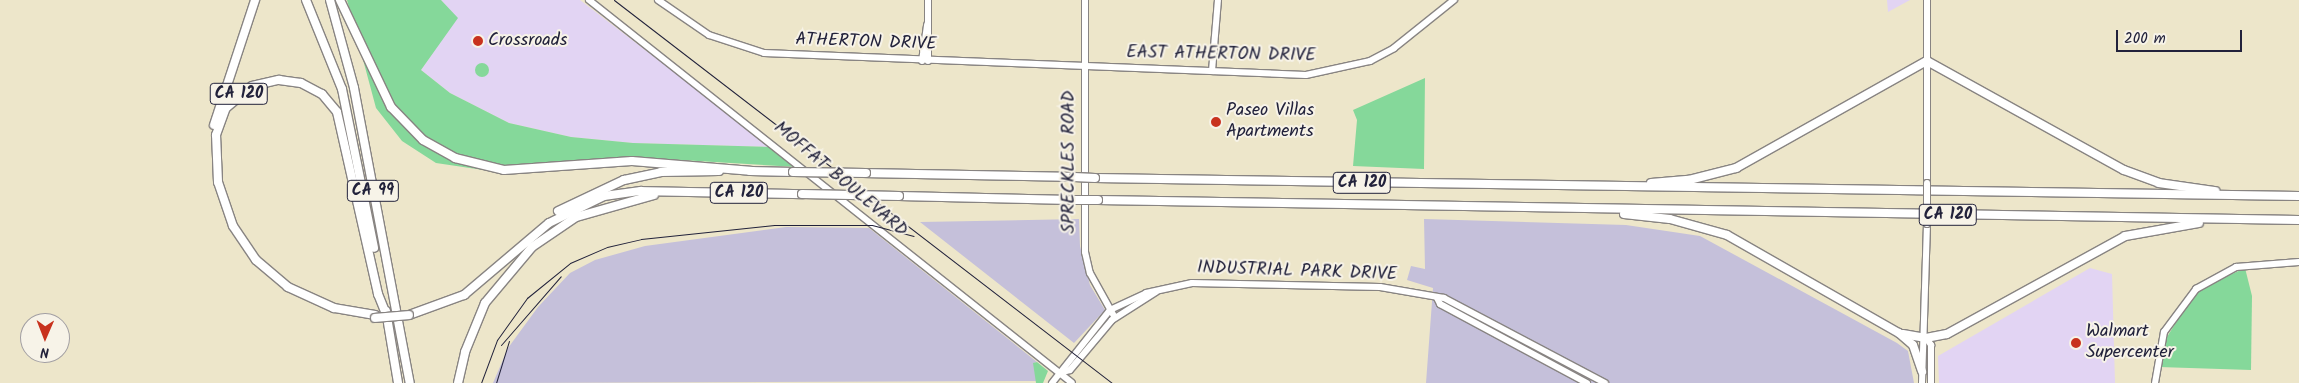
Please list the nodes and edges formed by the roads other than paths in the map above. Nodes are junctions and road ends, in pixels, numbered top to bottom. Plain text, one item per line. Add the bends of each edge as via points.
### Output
1 (255, 0) edge
2 (306, 0) edge
3 (330, 0) edge
4 (340, 0) edge
5 (589, 0) edge
6 (658, 0) edge
7 (928, 0) edge
8 (1085, 0) edge
9 (1218, 0) edge
10 (1454, 0) edge
11 (1927, 0) edge
12 (924, 61) junction
13 (1927, 61) junction
14 (1086, 66) junction
15 (1212, 71) junction
16 (753, 171) junction
17 (1629, 187) junction
18 (676, 192) junction
19 (2254, 196) junction
20 (2299, 196) edge
21 (1598, 209) junction
22 (2241, 219) junction
23 (2299, 220) edge
24 (2299, 262) edge
25 (1156, 292) junction
26 (1437, 298) junction
27 (1110, 310) junction
28 (386, 311) junction
29 (409, 314) junction
30 (375, 316) junction
31 (1115, 318) junction
32 (1899, 333) junction
33 (1926, 338) junction
34 (1922, 371) junction
35 (1060, 373) junction
36 (398, 383) edge
37 (410, 383) edge
38 (458, 383) edge
39 (1052, 383) edge
40 (1072, 383) edge
41 (1587, 383) edge
42 (1605, 383) edge
43 (1922, 383) edge
44 (1931, 383) edge
45 (2154, 383) edge

1 - 30 highway via 212,132 212,172 223,213 250,257 284,289 320,308
2 - 28 highway, CA 99 via 332,58 350,116
3 - 37 highway, CA 99 via 354,88
4 - 16 highway via 391,107 423,140 456,158 513,170 632,160
5 - 35 street, MOFFAT BOULEVARD
6 - 12 street, ATHERTON DRIVE via 709,35 748,50
7 - 12 street
8 - 14 street, SPRECKLES ROAD
9 - 15 street
10 - 15 street, EAST ATHERTON DRIVE via 1394,48 1337,71 1306,75
11 - 13 street
12 - 14 street, ATHERTON DRIVE
13 - 17 highway via 1736,168 1689,180
13 - 19 highway via 2124,170 2171,185
13 - 33 street, bridge
14 - 15 street, EAST ATHERTON DRIVE
14 - 27 street, SPRECKLES ROAD via 1085,252 1090,273
16 - 17 highway, CA 120, bridge
16 - 29 highway, CA 120 via 661,172 600,189 542,223 472,286 440,303
17 - 19 highway, CA 120
18 - 21 highway, CA 120, bridge
18 - 29 highway via 619,193 575,207 549,223 464,295
18 - 38 highway, CA 120 via 599,207 532,247 485,303 465,352
19 - 20 highway, CA 120
21 - 22 highway, CA 120
21 - 32 highway via 1670,219 1727,235
22 - 23 highway, CA 120
22 - 33 highway via 2176,224 2126,236 1947,334
24 - 45 street via 2236,267 2196,289 2164,332
25 - 26 street, INDUSTRIAL PARK DRIVE via 1192,283 1259,284 1380,287
25 - 27 street, INDUSTRIAL PARK DRIVE
25 - 31 street, INDUSTRIAL PARK DRIVE
26 - 41 street, INDUSTRIAL PARK DRIVE via 1440,304
26 - 42 street, INDUSTRIAL PARK DRIVE via 1444,298
27 - 31 street, SPRECKLES ROAD
27 - 35 street
28 - 30 highway, CA 120 via 337,112 322,94 301,83 279,80 252,86 226,108 216,135 218,182 233,226 256,260 288,287 334,308
28 - 36 highway, CA 99
29 - 30 highway, CA 120, bridge
31 - 35 street, INDUSTRIAL PARK DRIVE via 1070,370
32 - 33 highway
32 - 34 highway via 1913,345
33 - 34 street
33 - 44 street via 1931,345
34 - 43 street
35 - 39 street
35 - 40 street, MOFFAT BOULEVARD

